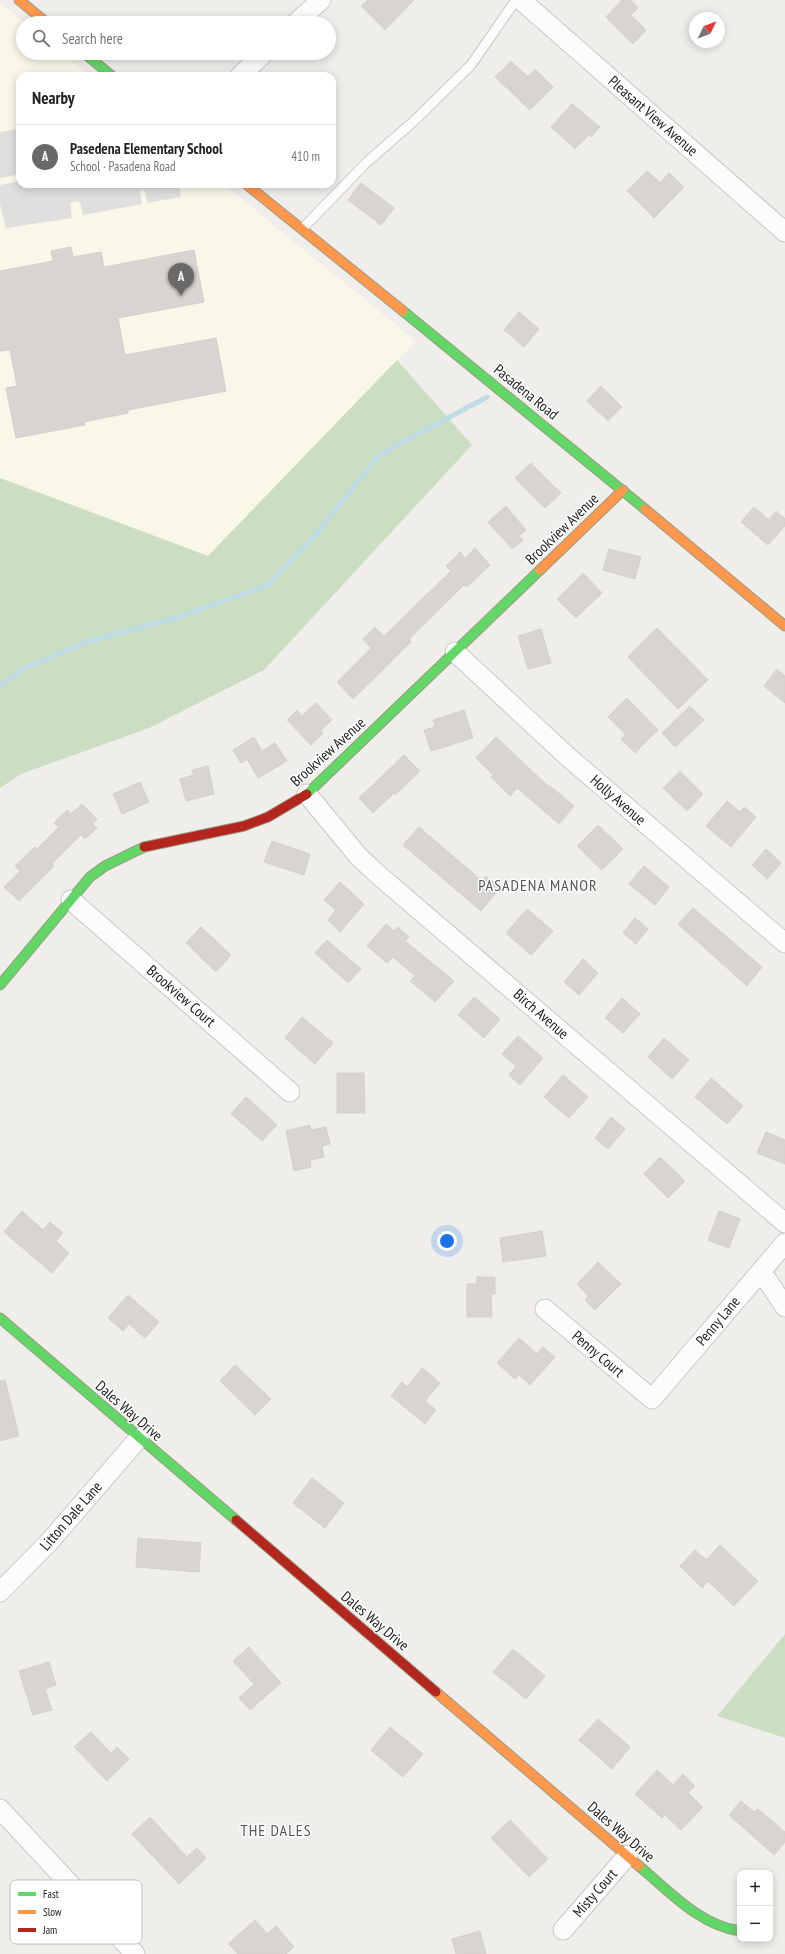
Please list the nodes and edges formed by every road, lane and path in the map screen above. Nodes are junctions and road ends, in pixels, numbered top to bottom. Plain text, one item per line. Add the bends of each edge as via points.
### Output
1 (19, 0) edge
2 (320, 0) edge
3 (516, 0) edge
4 (522, 0) edge
5 (38, 16) edge
6 (303, 16) edge
7 (93, 60) edge
8 (257, 60) edge
9 (107, 72) edge
10 (244, 72) edge
11 (251, 188) edge
12 (302, 229) junction
13 (785, 232) edge
14 (623, 490) junction
15 (785, 626) edge
16 (455, 652) junction
17 (307, 794) junction
18 (71, 900) junction
19 (785, 943) edge
20 (0, 985) edge
21 (290, 1092) dead end
22 (785, 1223) edge
23 (785, 1243) edge
24 (761, 1271) junction
25 (785, 1307) edge
26 (544, 1309) dead end
27 (0, 1318) edge
28 (652, 1399) joint
29 (140, 1438) junction
30 (0, 1592) edge
31 (0, 1809) edge
32 (628, 1855) junction
33 (66, 1880) edge
34 (563, 1930) dead end
35 (737, 1931) edge
36 (125, 1944) edge
37 (134, 1954) edge

1 - 5 street
2 - 6 street
3 - 12 lane via 471,65 414,121 367,162
4 - 13 street, Pleasant View Avenue
7 - 9 street
8 - 10 street
11 - 12 street, Pasadena Road
12 - 14 street, Pasadena Road
14 - 15 street, Pasadena Road
14 - 16 street, Brookview Avenue
16 - 17 street, Brookview Avenue
16 - 19 street, Holly Avenue via 567,756
17 - 18 street, Brookview Avenue via 268,817 244,826 148,847 120,857 90,877
17 - 22 street, Birch Avenue via 359,857 383,879
18 - 20 street, Brookview Avenue
18 - 21 street, Brookview Court
23 - 24 street, Penny Lane
24 - 25 street
24 - 28 street, Penny Lane
26 - 28 street, Penny Court
27 - 29 street, Dales Way Drive
29 - 30 street, Litton Dale Lane via 50,1541
29 - 32 street, Dales Way Drive
31 - 33 street
32 - 34 street, Misty Court
32 - 35 street, Dales Way Drive via 690,1910 708,1921
36 - 37 street

